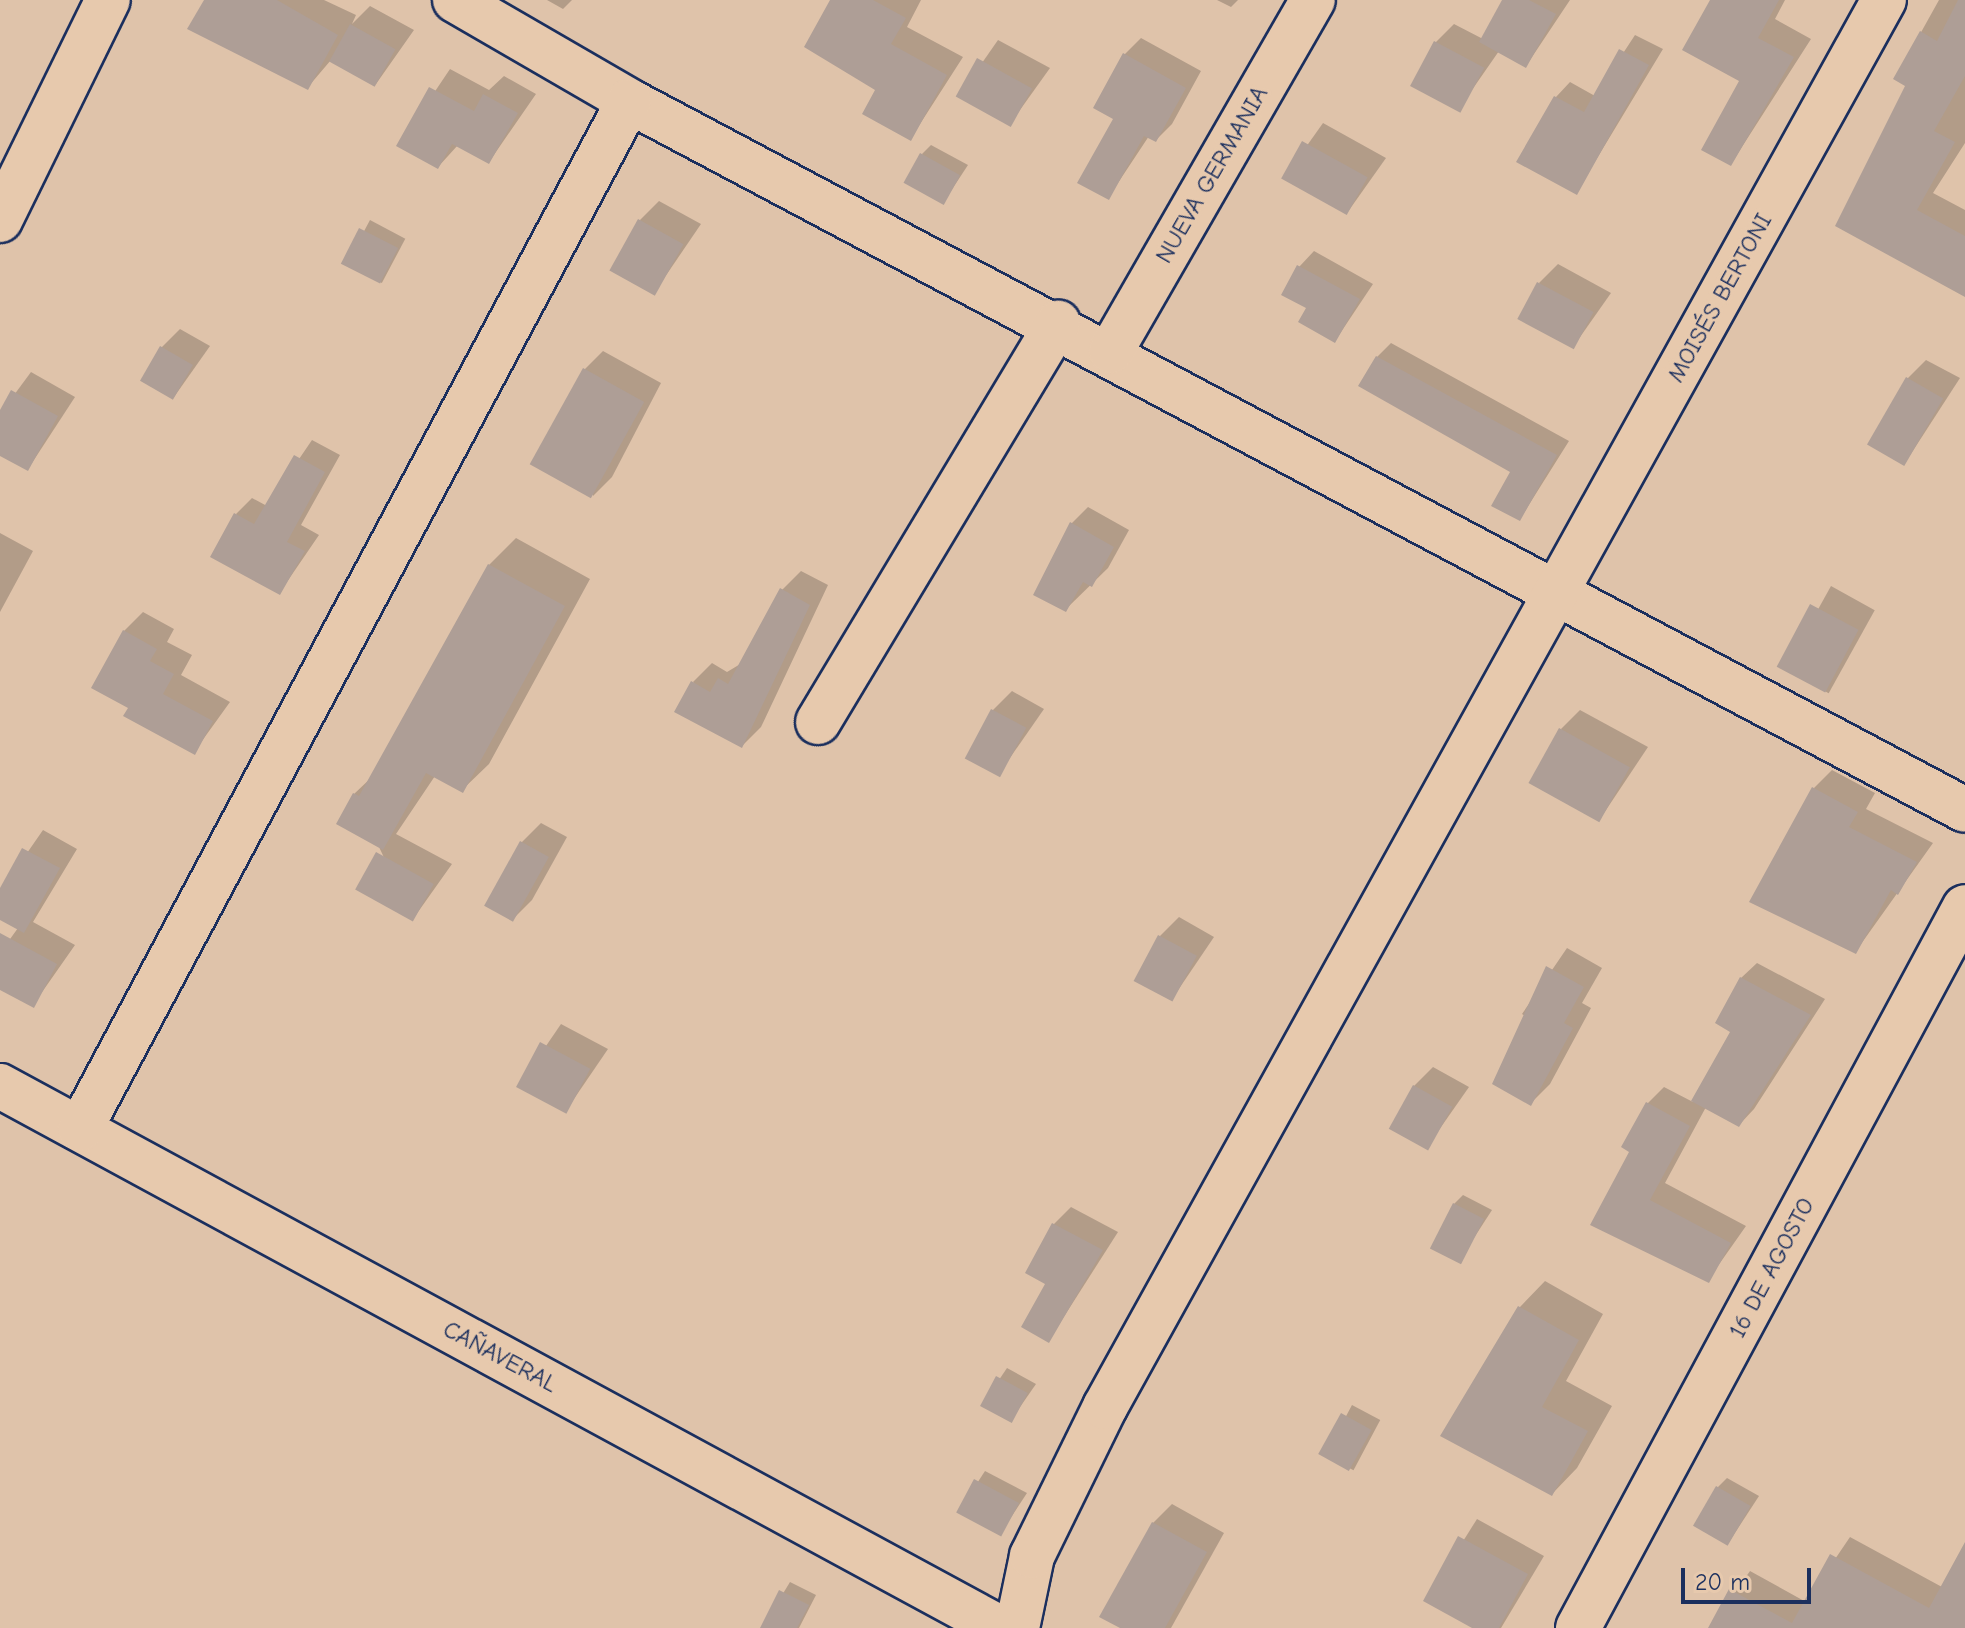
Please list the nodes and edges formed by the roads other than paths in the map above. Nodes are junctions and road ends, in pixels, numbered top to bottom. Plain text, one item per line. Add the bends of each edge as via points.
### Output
1 (108, 0) edge
2 (455, 0) edge
3 (1313, 0) edge
4 (1884, 0) edge
5 (629, 101) junction
6 (0, 220) edge
7 (1058, 323) junction
8 (1111, 351) junction
9 (1557, 596) junction
10 (818, 722) dead end
11 (1965, 810) edge
12 (1965, 907) edge
13 (0, 1086) edge
14 (80, 1129) junction
15 (1000, 1628) edge
16 (1017, 1628) edge
17 (1578, 1628) edge

1 - 6 street
2 - 5 street
3 - 8 street, NUEVA GERMANIA
4 - 9 street, MOISÉS BERTONI
5 - 7 street
5 - 14 street
7 - 8 street
7 - 10 street
8 - 9 street
9 - 11 street
9 - 16 street, MOISÉS BERTONI via 1105,1407 1032,1556
12 - 17 street, 16 DE AGOSTO
13 - 14 street, CAÑAVERAL
14 - 15 street, CAÑAVERAL

